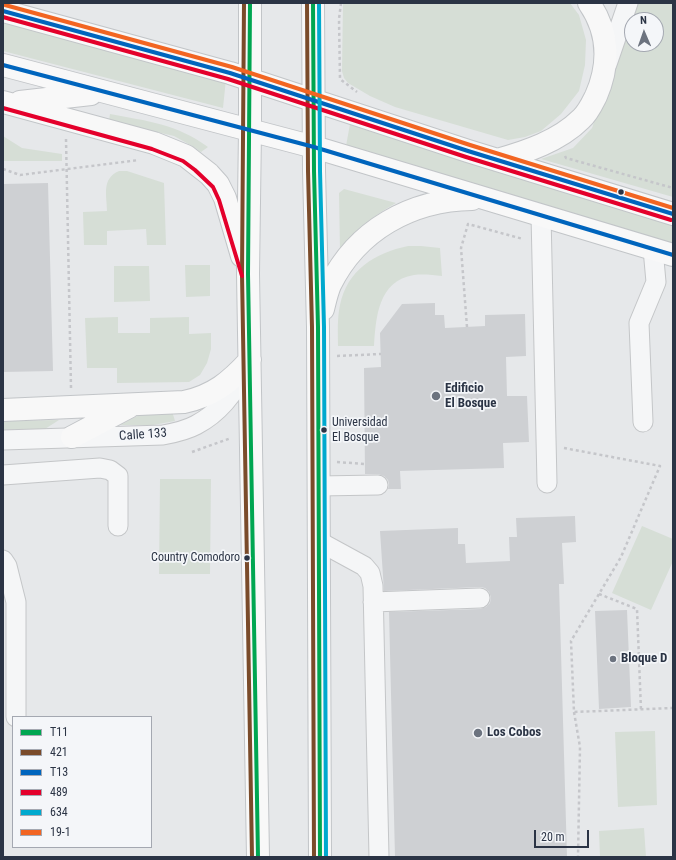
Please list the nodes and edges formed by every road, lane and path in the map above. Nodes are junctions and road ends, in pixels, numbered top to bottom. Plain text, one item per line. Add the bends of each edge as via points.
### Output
1 (250, 3) edge
2 (313, 3) edge
3 (329, 3) edge
4 (341, 3) edge
5 (589, 3) edge
6 (628, 3) edge
7 (3, 11) edge
8 (313, 58) junction
9 (3, 65) edge
10 (606, 66) junction
11 (250, 79) junction
12 (103, 92) junction
13 (360, 95) dead end
14 (313, 100) junction
15 (6, 102) edge
16 (250, 130) junction
17 (66, 134) dead end
18 (314, 147) junction
19 (563, 152) dead end
20 (140, 160) dead end
21 (497, 160) junction
22 (3, 168) edge
23 (67, 169) junction
24 (673, 188) edge
25 (484, 198) junction
26 (673, 214) edge
27 (541, 215) junction
28 (530, 240) dead end
29 (663, 252) edge
30 (248, 274) junction
31 (318, 327) junction
32 (467, 327) dead end
33 (381, 354) dead end
34 (332, 356) dead end
35 (250, 360) junction
36 (133, 404) junction
37 (72, 406) junction
38 (3, 410) edge
39 (643, 422) dead end
40 (72, 437) junction
41 (3, 440) edge
42 (545, 445) junction
43 (335, 462) dead end
44 (365, 464) dead end
45 (3, 475) edge
46 (547, 483) dead end
47 (378, 485) dead end
48 (319, 486) junction
49 (118, 526) dead end
50 (320, 542) junction
51 (3, 560) edge
52 (599, 594) junction
53 (480, 598) dead end
54 (373, 602) junction
55 (673, 708) edge
56 (642, 710) junction
57 (574, 712) junction
58 (16, 716) edge
59 (258, 857) edge
60 (320, 857) edge
61 (379, 857) edge
62 (578, 857) edge

1 - 11 main road
2 - 8 main road
3 - 8 main road
4 - 13 path via 340,79
5 - 10 main road via 604,34
6 - 10 street
7 - 11 main road
8 - 14 main road
9 - 12 main road
10 - 21 main road via 592,105 582,119 543,145
11 - 14 main road
11 - 16 main road
12 - 15 main road
12 - 16 main road
14 - 18 main road
14 - 21 main road
15 - 30 main road via 154,143 186,156 199,165 218,184
16 - 18 main road
16 - 30 main road
17 - 23 path
18 - 25 main road
18 - 31 main road
19 - 24 path via 566,158
20 - 23 path
21 - 26 main road
22 - 23 path via 20,175
23 - 37 path
25 - 27 main road
25 - 31 main road via 426,206 410,210 385,222 363,240 344,262 329,286
27 - 29 main road
27 - 42 street
28 - 32 path via 468,224 461,248
29 - 39 street via 656,282 639,323
30 - 35 main road
31 - 48 main road
33 - 34 path
35 - 36 main road via 235,377 198,399
35 - 40 street, Calle 133 via 240,382 224,403 215,412 186,430 163,435
35 - 59 main road
36 - 37 main road
36 - 40 main road
37 - 38 main road
40 - 41 street, Calle 133
42 - 46 street
42 - 52 path via 660,466 621,557
43 - 44 path
45 - 49 street via 100,468 110,470 118,476
47 - 48 street
48 - 50 main road
50 - 54 street via 364,566 370,573
50 - 60 main road
51 - 58 street via 7,566 16,602
52 - 56 path via 637,610
52 - 57 path via 571,641
53 - 54 street
54 - 61 street
55 - 56 path
56 - 57 path
57 - 62 path via 580,747

